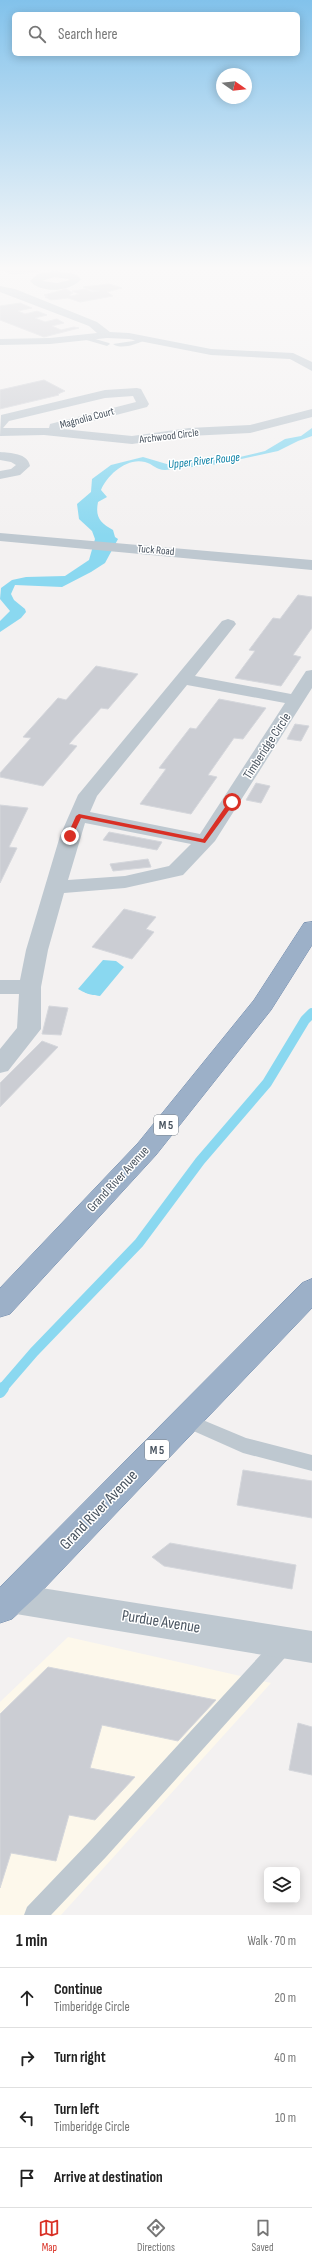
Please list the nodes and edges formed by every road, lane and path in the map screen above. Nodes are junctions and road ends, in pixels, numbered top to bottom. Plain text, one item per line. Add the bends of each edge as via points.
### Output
1 (296, 357) edge
2 (312, 367) edge
3 (312, 413) edge
4 (0, 425) edge
5 (44, 431) junction
6 (0, 432) edge
7 (0, 456) edge
8 (0, 475) edge
9 (0, 537) edge
10 (312, 565) edge
11 (228, 624) dead end
12 (312, 675) edge
13 (185, 678) junction
14 (296, 700) junction
15 (79, 816) junction
16 (205, 841) junction
17 (56, 887) junction
18 (312, 928) edge
19 (0, 987) edge
20 (30, 987) junction
21 (0, 1065) edge
22 (312, 1290) edge
23 (0, 1306) edge
24 (186, 1420) junction
25 (312, 1463) edge
26 (5, 1603) edge
27 (299, 1644) edge
28 (35, 1915) edge

1 - 2 street
3 - 5 street, Archwood Circle via 250,429 189,432 132,440
4 - 5 street, Magnolia Court via 5,418 105,394 137,392 143,404 62,424
5 - 6 street, Archwood Circle
7 - 8 street via 15,458 23,463 23,466 15,472
9 - 10 street, Tuck Road
11 - 13 street
12 - 14 street, Timberidge Circle
13 - 14 street
13 - 15 street via 88,795
14 - 16 street, Timberidge Circle
15 - 16 street
15 - 17 street via 70,836
16 - 17 street, Timberidge Circle via 176,871 125,882
17 - 20 street via 37,950
18 - 23 highway, Grand River Avenue / M 5 via 263,1005 146,1149
19 - 20 street
20 - 21 street via 29,1029
22 - 24 highway, Grand River Avenue / M 5
24 - 25 lane via 244,1445
24 - 26 highway, Grand River Avenue / M 5 via 26,1585
26 - 27 street, Purdue Avenue
27 - 28 lane

